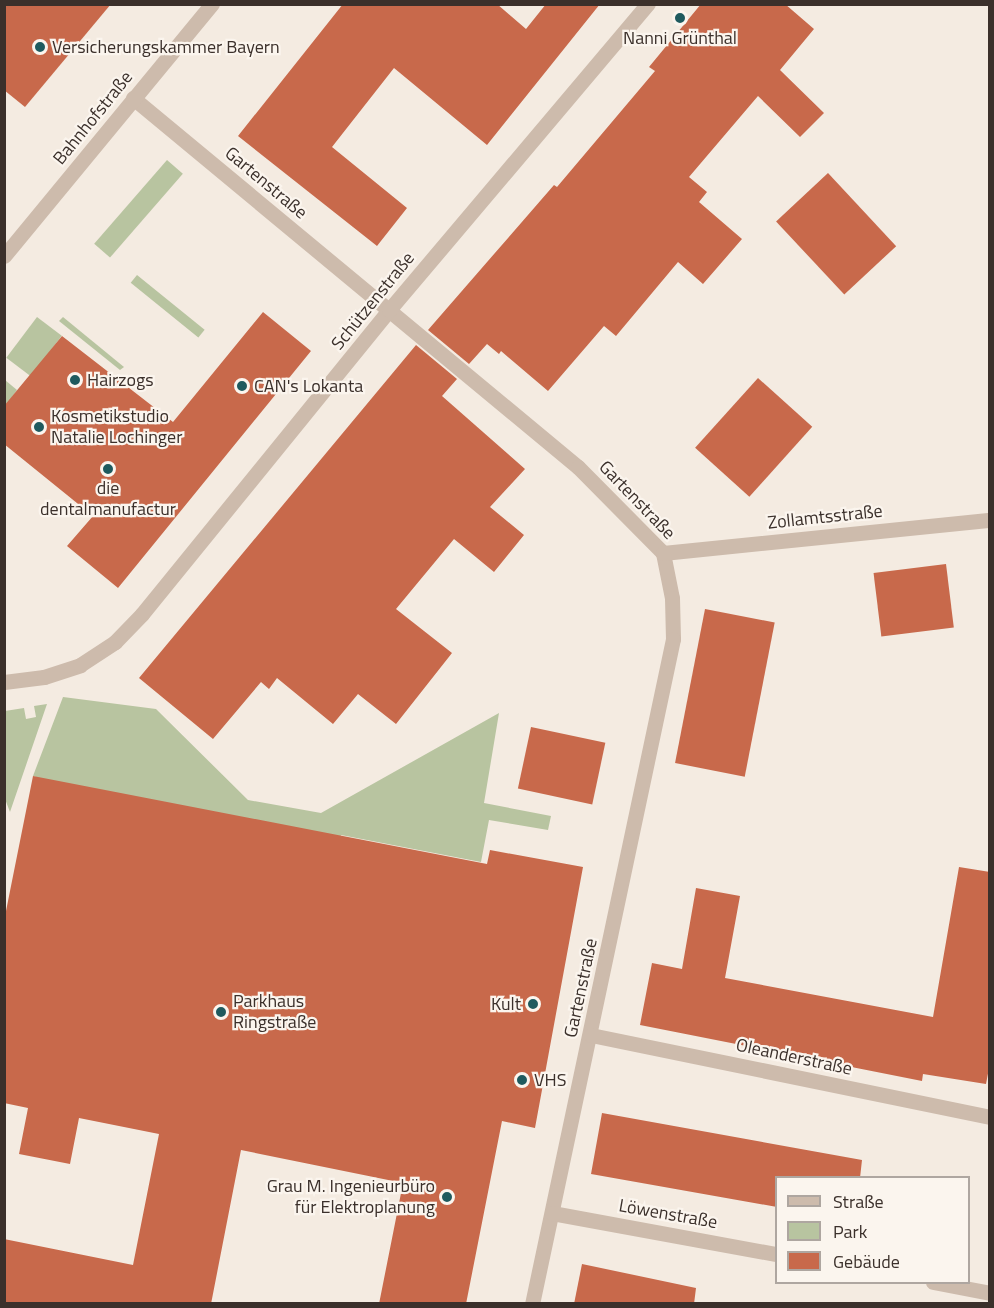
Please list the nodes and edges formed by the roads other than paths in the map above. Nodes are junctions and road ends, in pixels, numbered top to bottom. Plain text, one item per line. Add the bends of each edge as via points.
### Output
1 (212, 4) edge
2 (648, 4) edge
3 (133, 98) junction
4 (4, 256) edge
5 (389, 310) junction
6 (990, 520) edge
7 (663, 553) junction
8 (4, 682) edge
9 (591, 1035) junction
10 (990, 1117) edge
11 (552, 1213) junction
12 (775, 1254) edge
13 (943, 1284) edge
14 (990, 1293) edge
15 (532, 1304) edge

1 - 3 street, Bahnhofstraße
2 - 5 street, Schützenstraße
3 - 4 street, Bahnhofstraße
3 - 5 street, Gartenstraße
5 - 7 street, Gartenstraße via 578,467
5 - 8 street, Schützenstraße via 142,614 115,642 66,671
6 - 7 street, Zollamtsstraße
7 - 9 street, Gartenstraße via 672,598 673,639
9 - 10 street, Oleanderstraße
9 - 11 street, Gartenstraße
11 - 12 street, Löwenstraße
11 - 15 street, Gartenstraße
13 - 14 street

